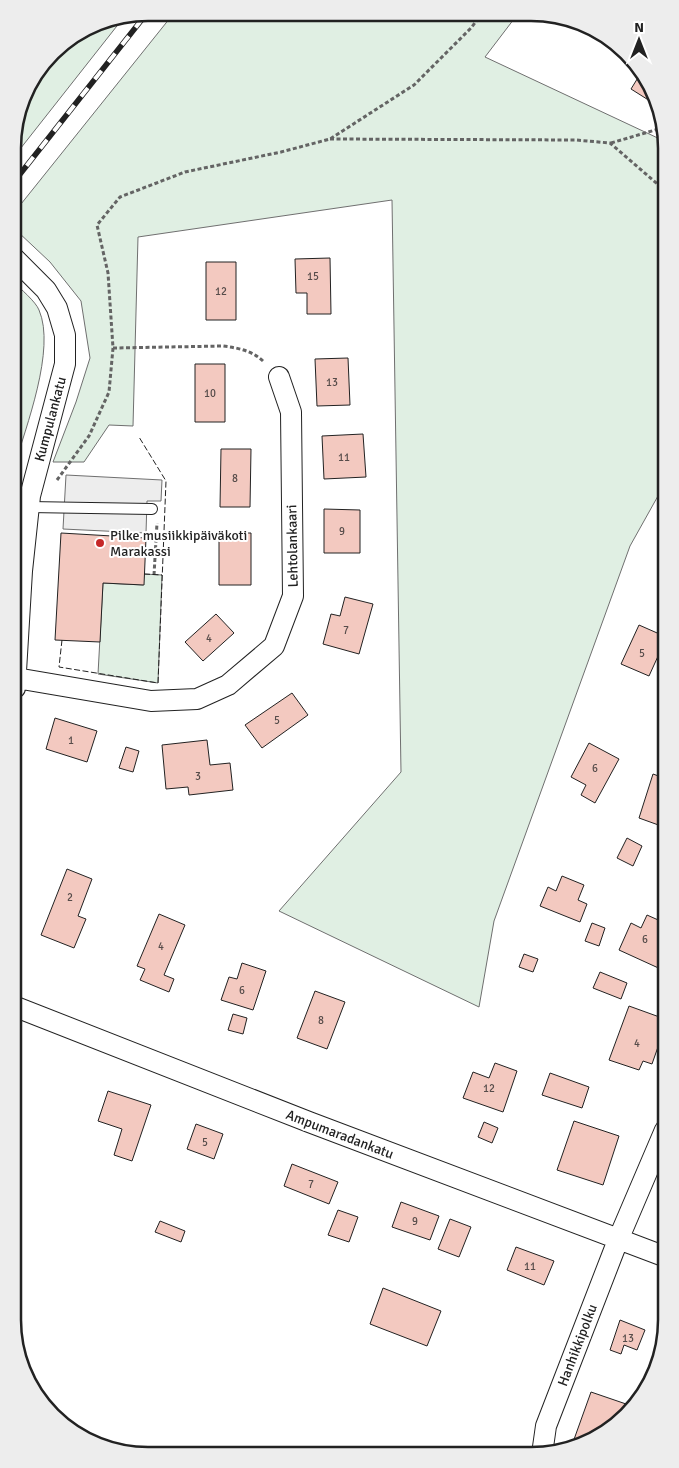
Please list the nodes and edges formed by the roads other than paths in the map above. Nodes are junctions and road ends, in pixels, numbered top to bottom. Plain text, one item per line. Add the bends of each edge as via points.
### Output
1 (22, 266) edge
2 (279, 377) road end
3 (30, 501) junction
4 (152, 509) road end
5 (22, 577) edge
6 (22, 684) edge
7 (21, 1009) edge
8 (657, 1150) edge
9 (618, 1240) junction
10 (657, 1254) edge
11 (543, 1446) edge

1 - 3 street, Kumpulankatu via 46,290 57,308 65,335 65,364
2 - 6 street, Lehtolankaari via 291,412 293,596 274,646 228,685 197,699 151,702
3 - 4 lane
3 - 5 street, Kumpulankatu
7 - 9 street, Ampumaradankatu
8 - 9 street, Hanhikkipolku
9 - 10 street, Ampumaradankatu
9 - 11 street, Hanhikkipolku via 546,1426

